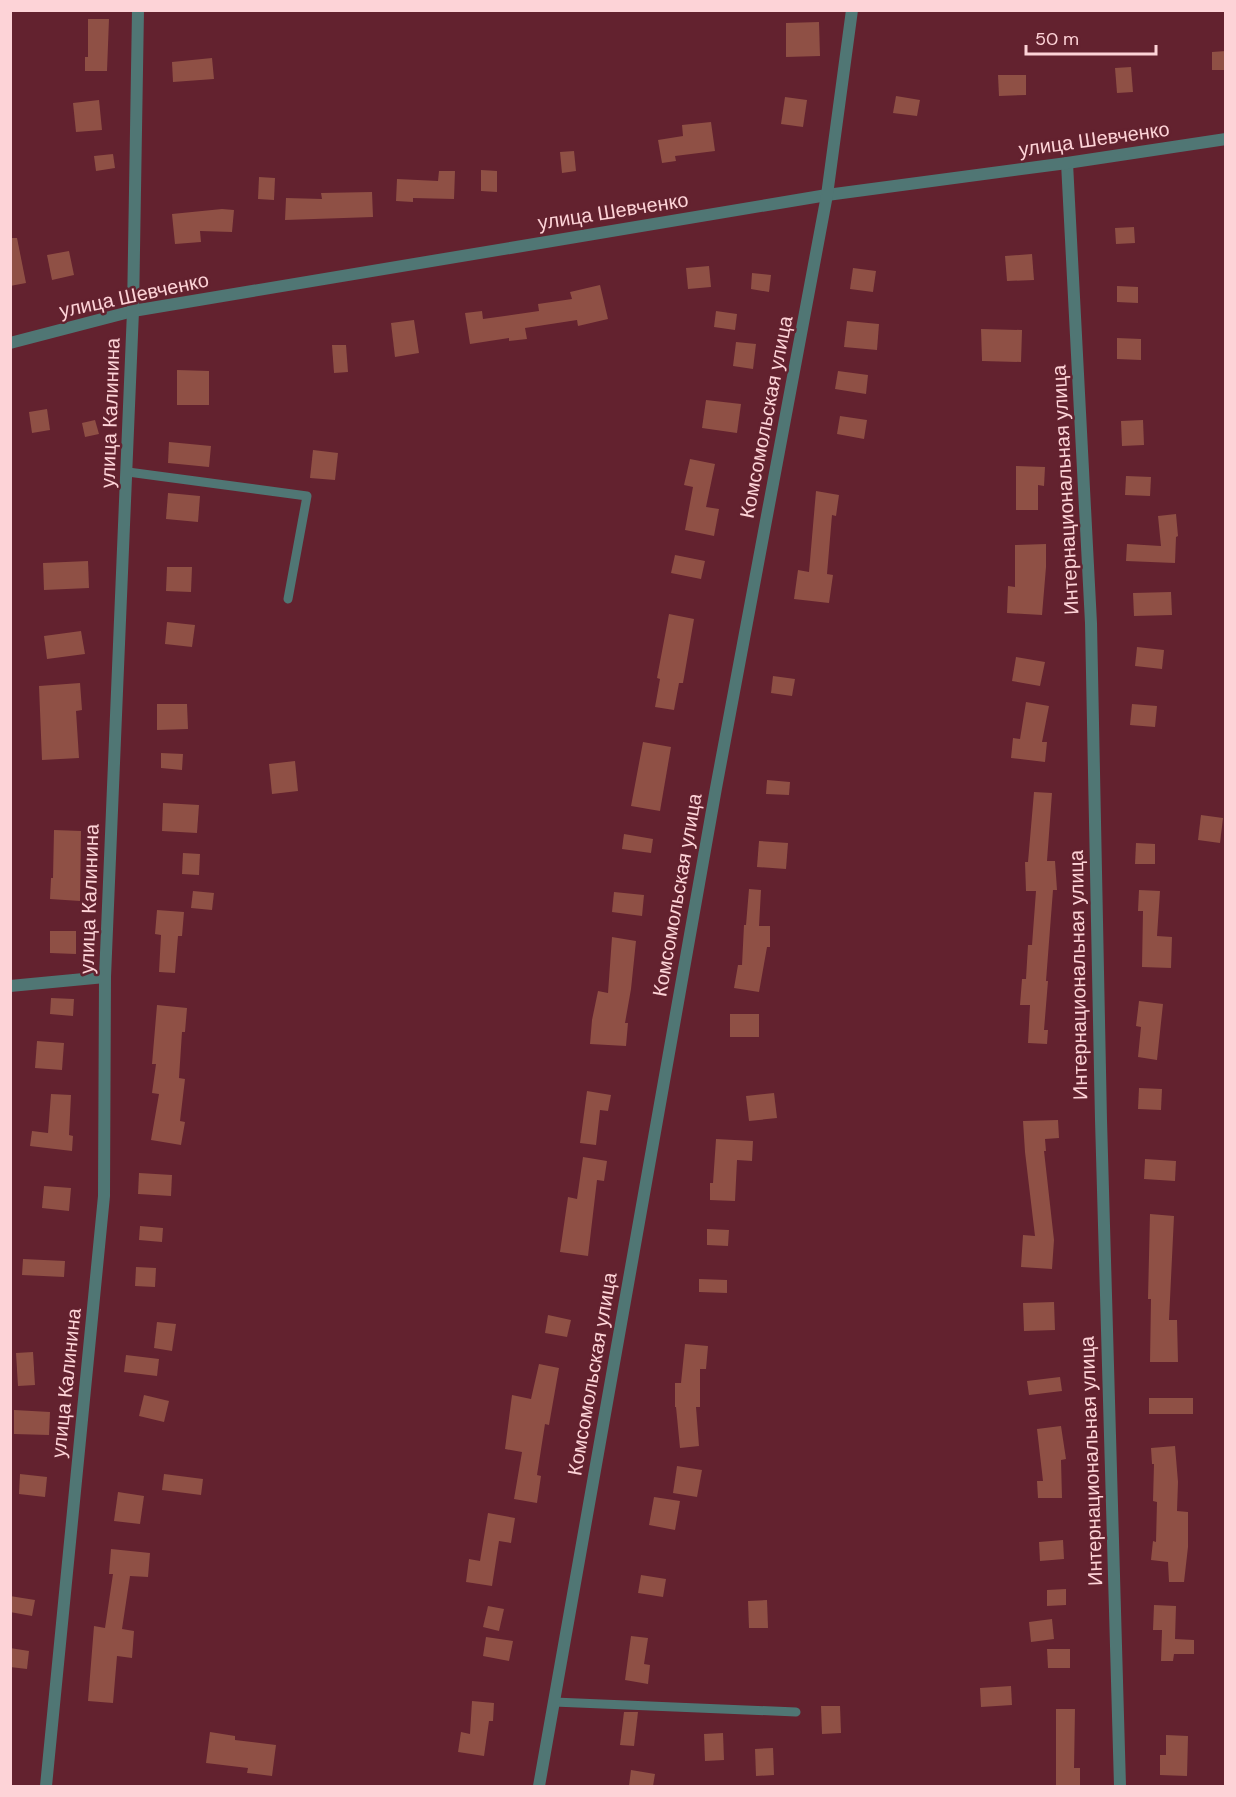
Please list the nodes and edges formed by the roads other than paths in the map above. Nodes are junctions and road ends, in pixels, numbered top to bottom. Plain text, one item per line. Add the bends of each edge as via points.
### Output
1 (138, 10) edge
2 (852, 10) edge
3 (1226, 139) edge
4 (1067, 163) junction
5 (827, 195) junction
6 (134, 311) junction
7 (10, 343) edge
8 (128, 472) junction
9 (288, 599) dead end
10 (105, 977) junction
11 (10, 986) edge
12 (554, 1702) junction
13 (796, 1712) dead end
14 (46, 1786) edge
15 (539, 1786) edge
16 (1120, 1786) edge

1 - 6 street, улица Калинина
2 - 5 street, Комсомольская улица
3 - 4 street, улица Шевченко
4 - 5 street, улица Шевченко
4 - 16 street, Интернациональная улица via 1091,623
5 - 6 street, улица Шевченко
5 - 12 street, Комсомольская улица via 716,788
6 - 7 street, улица Шевченко
6 - 8 street, улица Калинина
8 - 9 lane via 307,496
8 - 10 street, улица Калинина
10 - 11 street
10 - 14 street, улица Калинина via 104,1197
12 - 13 lane
12 - 15 street, Комсомольская улица

